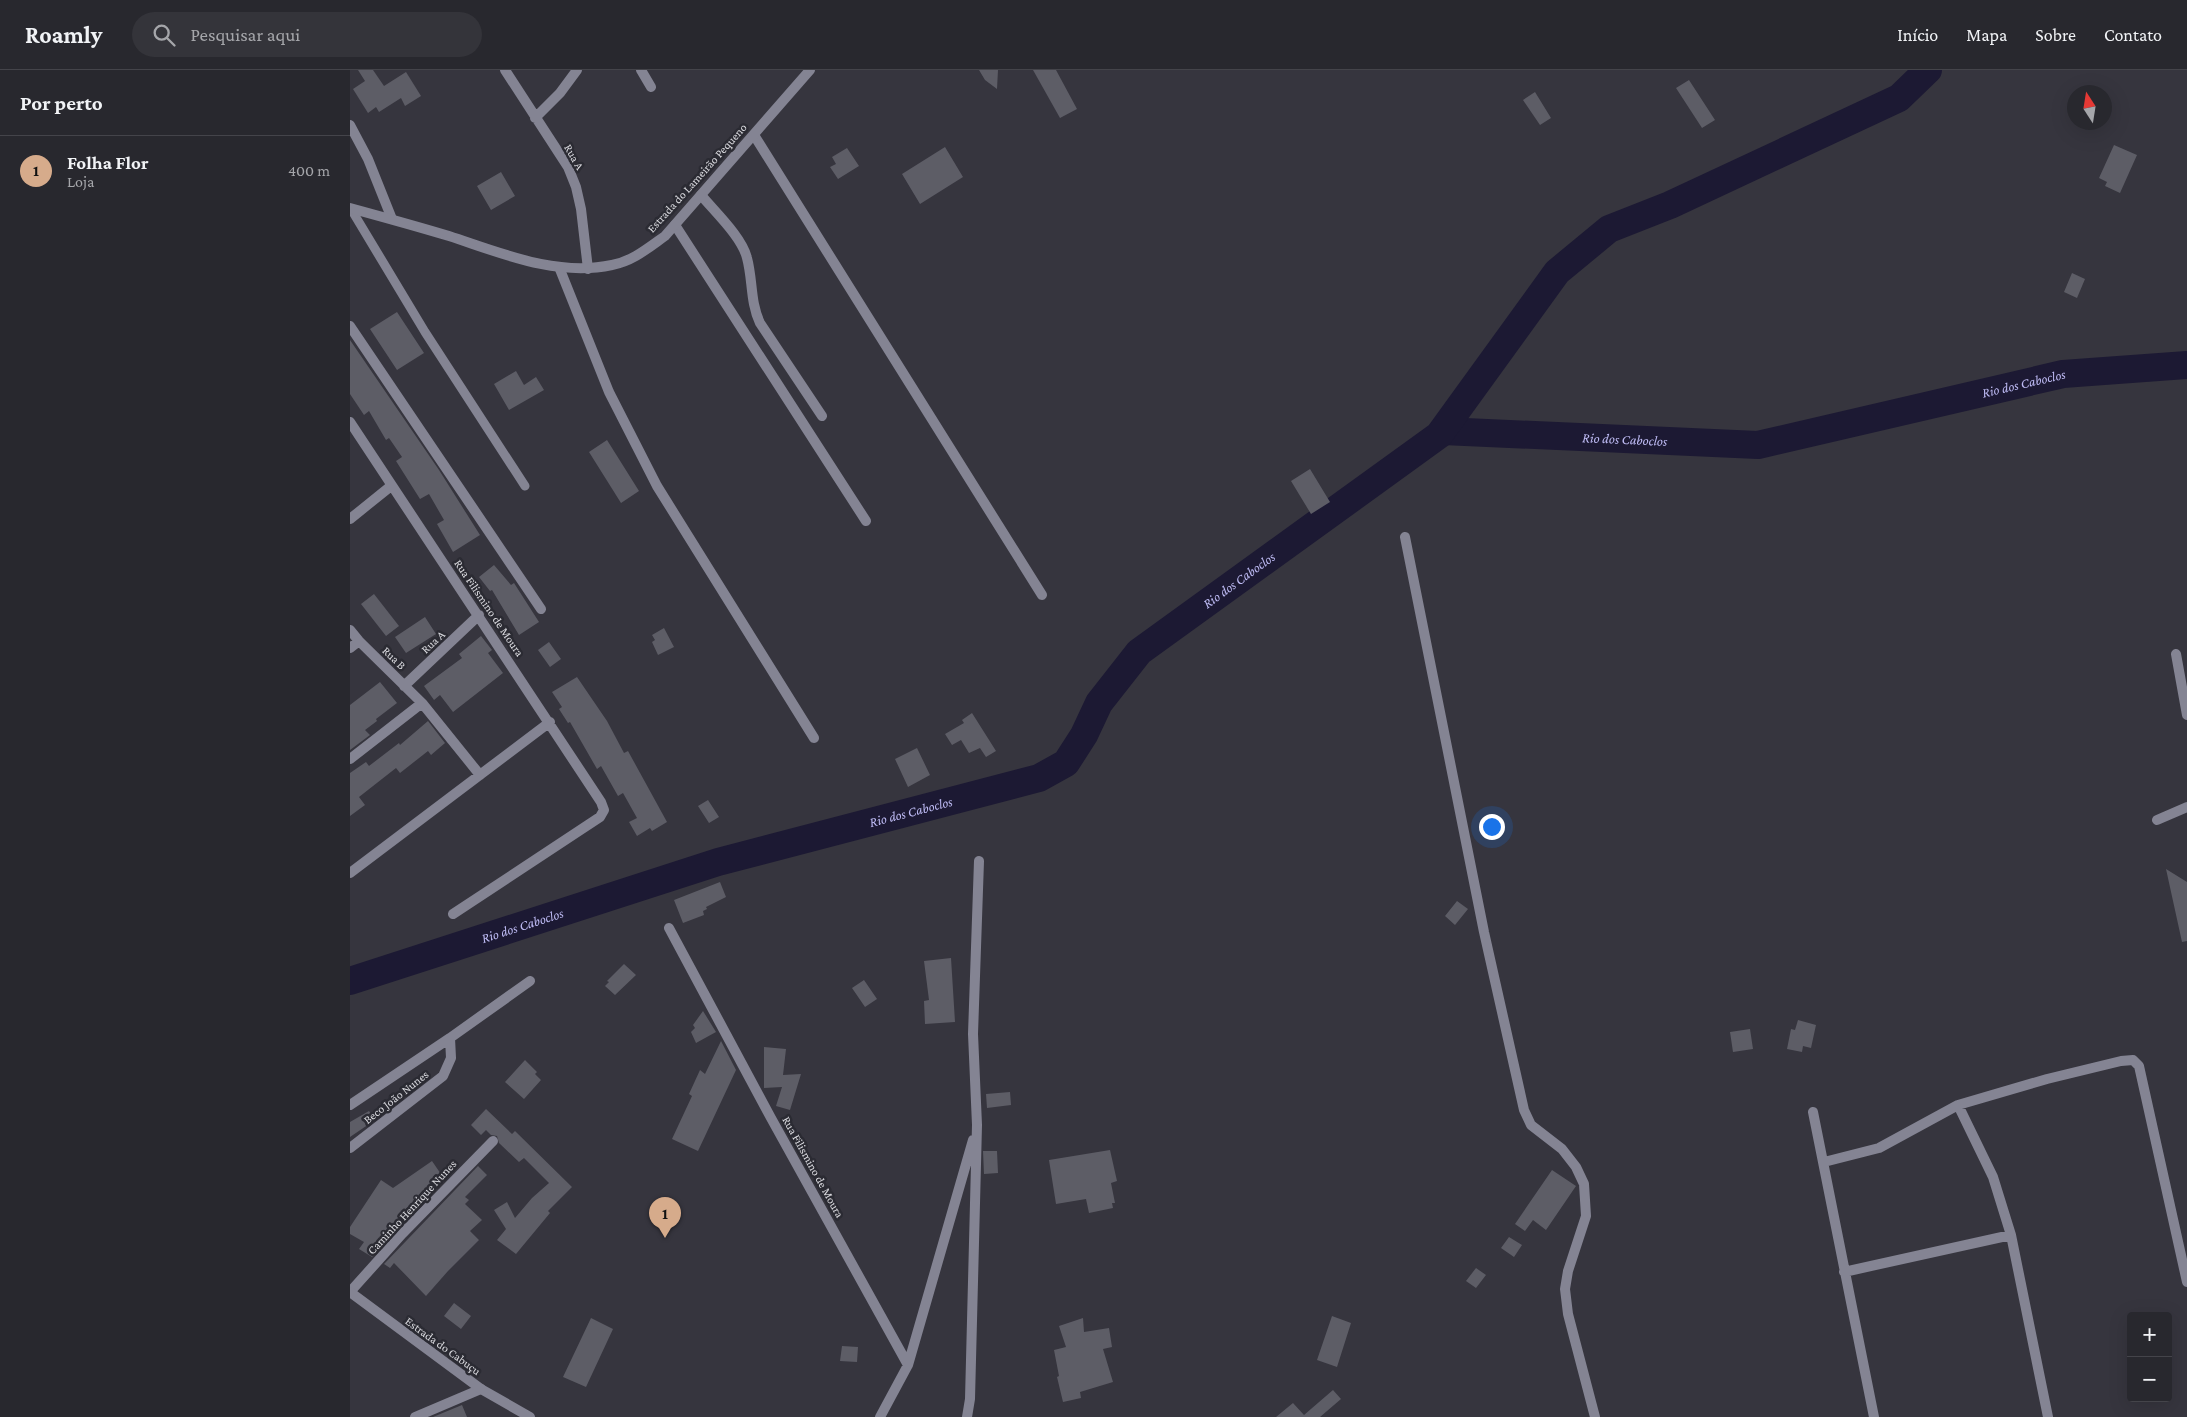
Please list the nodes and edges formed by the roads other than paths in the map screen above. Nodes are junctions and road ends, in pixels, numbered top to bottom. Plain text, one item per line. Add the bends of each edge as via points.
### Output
1 (505, 70) edge
2 (576, 70) edge
3 (641, 70) edge
4 (810, 70) edge
5 (651, 87) dead end
6 (535, 118) junction
7 (350, 126) edge
8 (754, 135) junction
9 (701, 195) junction
10 (350, 208) edge
11 (392, 219) junction
12 (675, 224) junction
13 (559, 267) junction
14 (588, 269) junction
15 (350, 326) edge
16 (822, 416) dead end
17 (350, 422) edge
18 (391, 486) junction
19 (525, 486) dead end
20 (350, 519) edge
21 (866, 521) dead end
22 (1405, 537) dead end
23 (1042, 595) dead end
24 (541, 609) dead end
25 (479, 615) junction
26 (350, 630) edge
27 (354, 645) edge
28 (2176, 654) dead end
29 (404, 686) junction
30 (422, 703) junction
31 (2187, 715) edge
32 (550, 722) junction
33 (814, 738) dead end
34 (350, 759) edge
35 (480, 775) junction
36 (2187, 806) edge
37 (2157, 820) dead end
38 (979, 861) dead end
39 (350, 873) edge
40 (452, 914) dead end
41 (669, 928) dead end
42 (530, 980) dead end
43 (450, 1038) junction
44 (350, 1105) edge
45 (1958, 1105) junction
46 (1813, 1112) dead end
47 (977, 1125) junction
48 (493, 1141) dead end
49 (350, 1148) edge
50 (1824, 1162) junction
51 (2011, 1234) junction
52 (1844, 1272) junction
53 (2187, 1282) edge
54 (350, 1292) edge
55 (908, 1365) junction
56 (481, 1389) junction
57 (527, 1416) edge
58 (415, 1417) edge
59 (880, 1417) edge
60 (967, 1417) edge
61 (1595, 1417) edge
62 (1874, 1417) edge
63 (2048, 1417) edge

1 - 6 street, Rua A
2 - 6 street via 560,93
3 - 5 street
4 - 8 street, Estrada do Lameirão Pequeno
6 - 14 street, Rua A via 568,167 576,187
7 - 11 street via 368,159
8 - 9 street, Estrada do Lameirão Pequeno
8 - 23 street
9 - 12 street, Estrada do Lameirão Pequeno
9 - 16 street via 742,244 754,310 760,323
10 - 11 street, Estrada do Lameirão Pequeno
10 - 19 lane via 425,332
11 - 13 street, Estrada do Lameirão Pequeno
12 - 14 street, Estrada do Lameirão Pequeno via 636,257
12 - 21 street
13 - 14 street, Estrada do Lameirão Pequeno
13 - 33 street via 609,392 657,486
15 - 24 street
17 - 18 street, Rua Filismino de Moura
18 - 20 street
18 - 25 street, Rua Filismino de Moura
22 - 61 street via 1484,932 1524,1110 1531,1125 1562,1149 1584,1184 1586,1216 1565,1289 1568,1314
25 - 29 street, Rua A
25 - 32 street, Rua Filismino de Moura
26 - 27 street, Rua B
27 - 29 street, Rua B
28 - 31 street
29 - 30 street, Rua B
30 - 34 street
30 - 35 street, Rua B
32 - 35 street
32 - 40 street, Rua Filismino de Moura via 604,810 600,817
35 - 39 street
36 - 37 street
38 - 47 street via 973,1034
41 - 55 street, Rua Filismino de Moura
42 - 43 street
43 - 44 street
43 - 49 street, Beco João Nunes via 450,1058 443,1076
45 - 50 street via 1879,1148
45 - 51 street via 1993,1178
45 - 53 street via 2133,1060 2138,1066
46 - 50 street
47 - 55 street
47 - 60 street via 974,1288
48 - 54 street, Caminho Henrique Nunes
50 - 52 street
51 - 52 street
51 - 63 street
52 - 62 street
54 - 56 street, Estrada do Cabuçu
55 - 59 street
56 - 57 street, Estrada do Cabuçu
56 - 58 street

